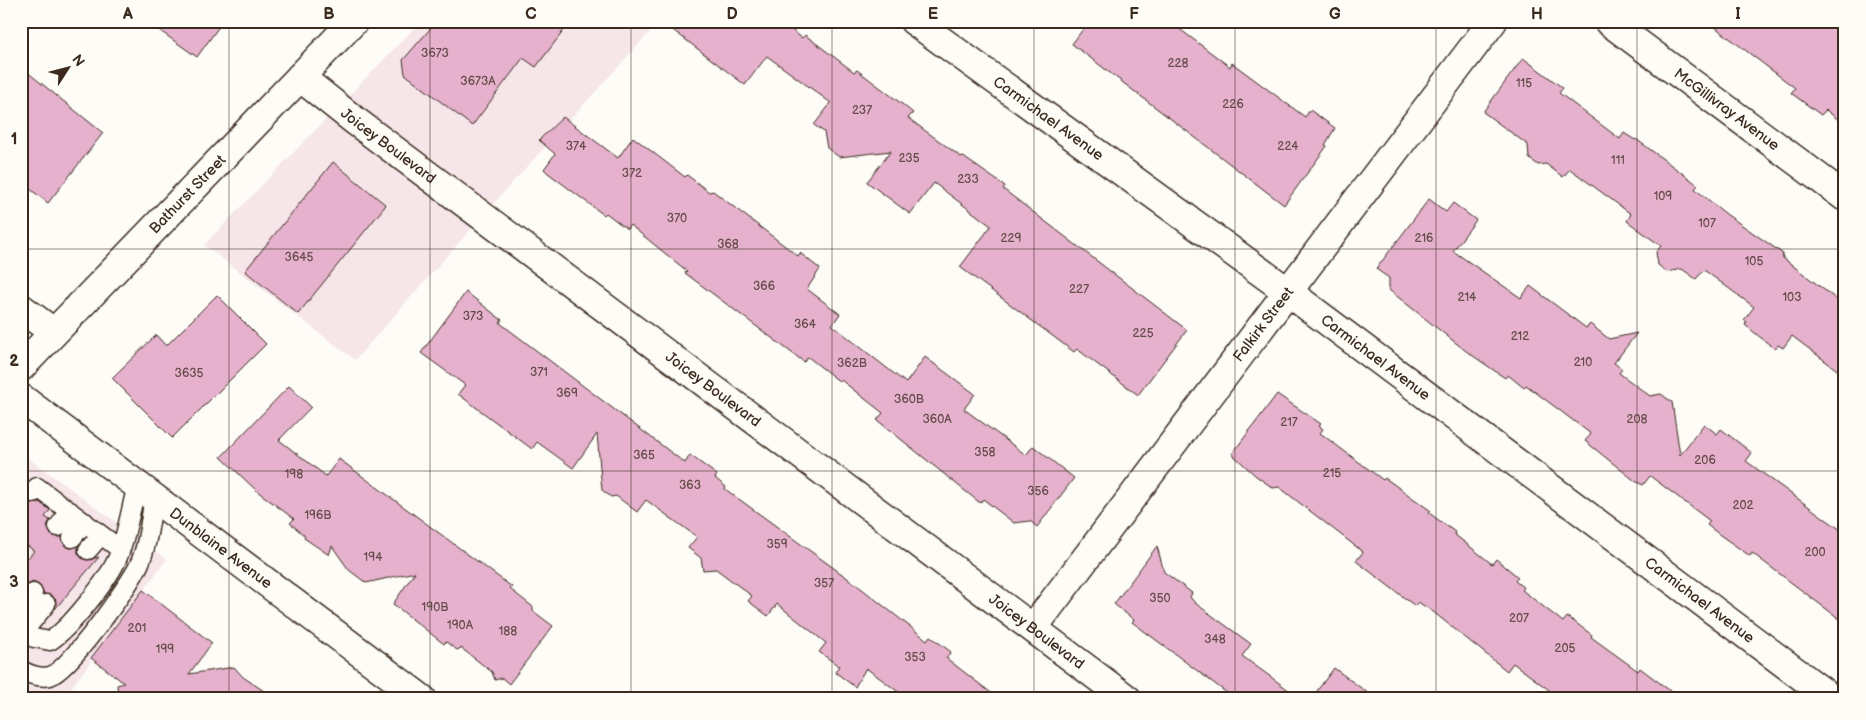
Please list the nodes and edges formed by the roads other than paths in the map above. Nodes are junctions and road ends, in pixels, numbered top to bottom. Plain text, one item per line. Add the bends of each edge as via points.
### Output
1 (354, 21) edge
2 (914, 21) edge
3 (1492, 21) edge
4 (1608, 21) edge
5 (300, 77) junction
6 (1845, 197) edge
7 (1287, 291) junction
8 (21, 308) edge
9 (53, 332) junction
10 (21, 366) edge
11 (21, 398) edge
12 (145, 491) junction
13 (43, 498) dead end
14 (70, 512) junction
15 (85, 522) junction
16 (58, 527) dead end
17 (101, 535) junction
18 (72, 538) dead end
19 (120, 549) junction
20 (88, 550) dead end
21 (21, 610) edge
22 (1034, 628) junction
23 (22, 630) edge
24 (21, 668) edge
25 (422, 699) edge
26 (1126, 699) edge
27 (1832, 699) edge

1 - 5 street, Bathurst Street
2 - 7 street, Carmichael Avenue
3 - 7 street, Falkirk Street
4 - 6 street, McGillivray Avenue
5 - 9 street, Bathurst Street
5 - 22 street, Joicey Boulevard
7 - 22 street, Falkirk Street
7 - 27 street, Carmichael Avenue
8 - 9 street
9 - 10 street, Bathurst Street
11 - 12 street, Dunblaine Avenue
12 - 19 lane
12 - 24 lane via 146,541 139,565 64,667 51,676 40,677
12 - 25 street, Dunblaine Avenue
13 - 14 lane
14 - 15 lane
14 - 16 lane
15 - 17 lane
15 - 18 lane
17 - 19 lane
17 - 20 lane
19 - 23 lane via 104,580 62,633 50,641 34,638
21 - 23 lane via 40,598
22 - 26 street, Joicey Boulevard

